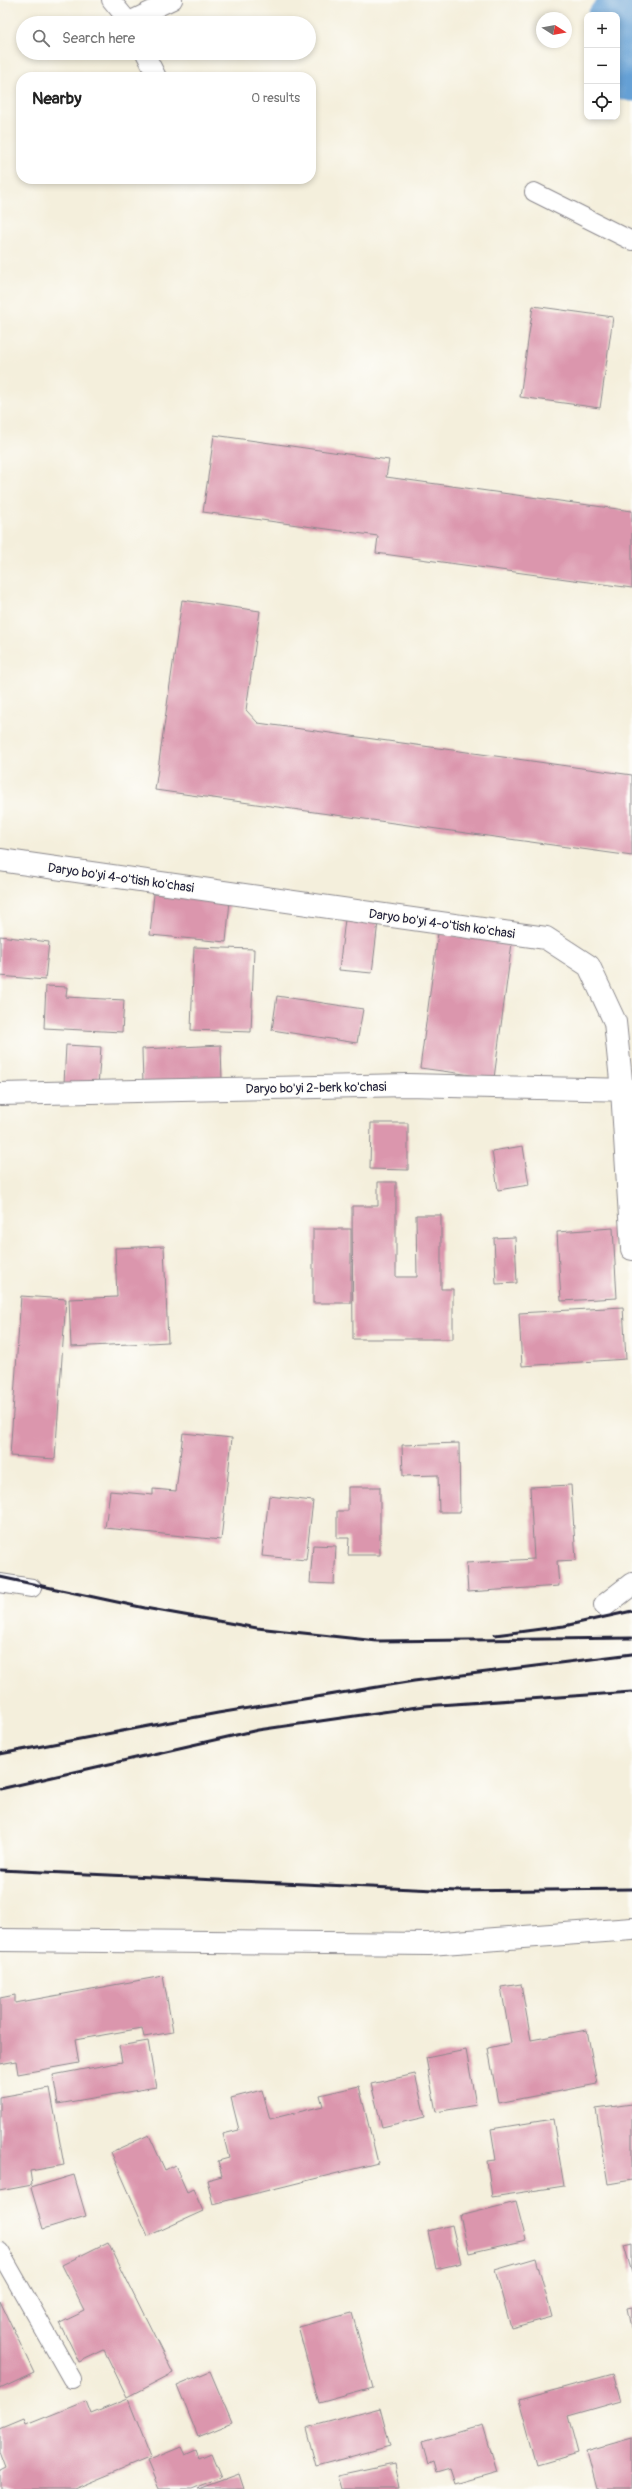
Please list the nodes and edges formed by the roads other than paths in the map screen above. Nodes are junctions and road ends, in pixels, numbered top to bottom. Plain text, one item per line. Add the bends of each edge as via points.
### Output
1 (111, 0) edge
2 (173, 0) edge
3 (125, 16) edge
4 (142, 16) edge
5 (148, 60) edge
6 (154, 72) edge
7 (534, 192) dead end
8 (632, 241) edge
9 (0, 860) edge
10 (627, 1090) edge
11 (0, 1094) edge
12 (632, 1249) edge
13 (0, 1583) edge
14 (632, 1584) edge
15 (32, 1588) dead end
16 (604, 1605) dead end
17 (632, 1929) edge
18 (0, 1940) edge
19 (0, 2252) edge
20 (72, 2379) dead end

1 - 3 lane
2 - 4 lane
5 - 6 lane
7 - 8 lane
9 - 10 street, Daryo bo'yi 4-o'tish ko'chasi via 546,938 590,966 615,1022
10 - 11 street, Daryo bo'yi 2-berk ko'chasi via 407,1085
10 - 12 street, Daryo bo'yi 4-o'tish ko'chasi
13 - 15 lane
14 - 16 street
17 - 18 street via 429,1944
19 - 20 lane

